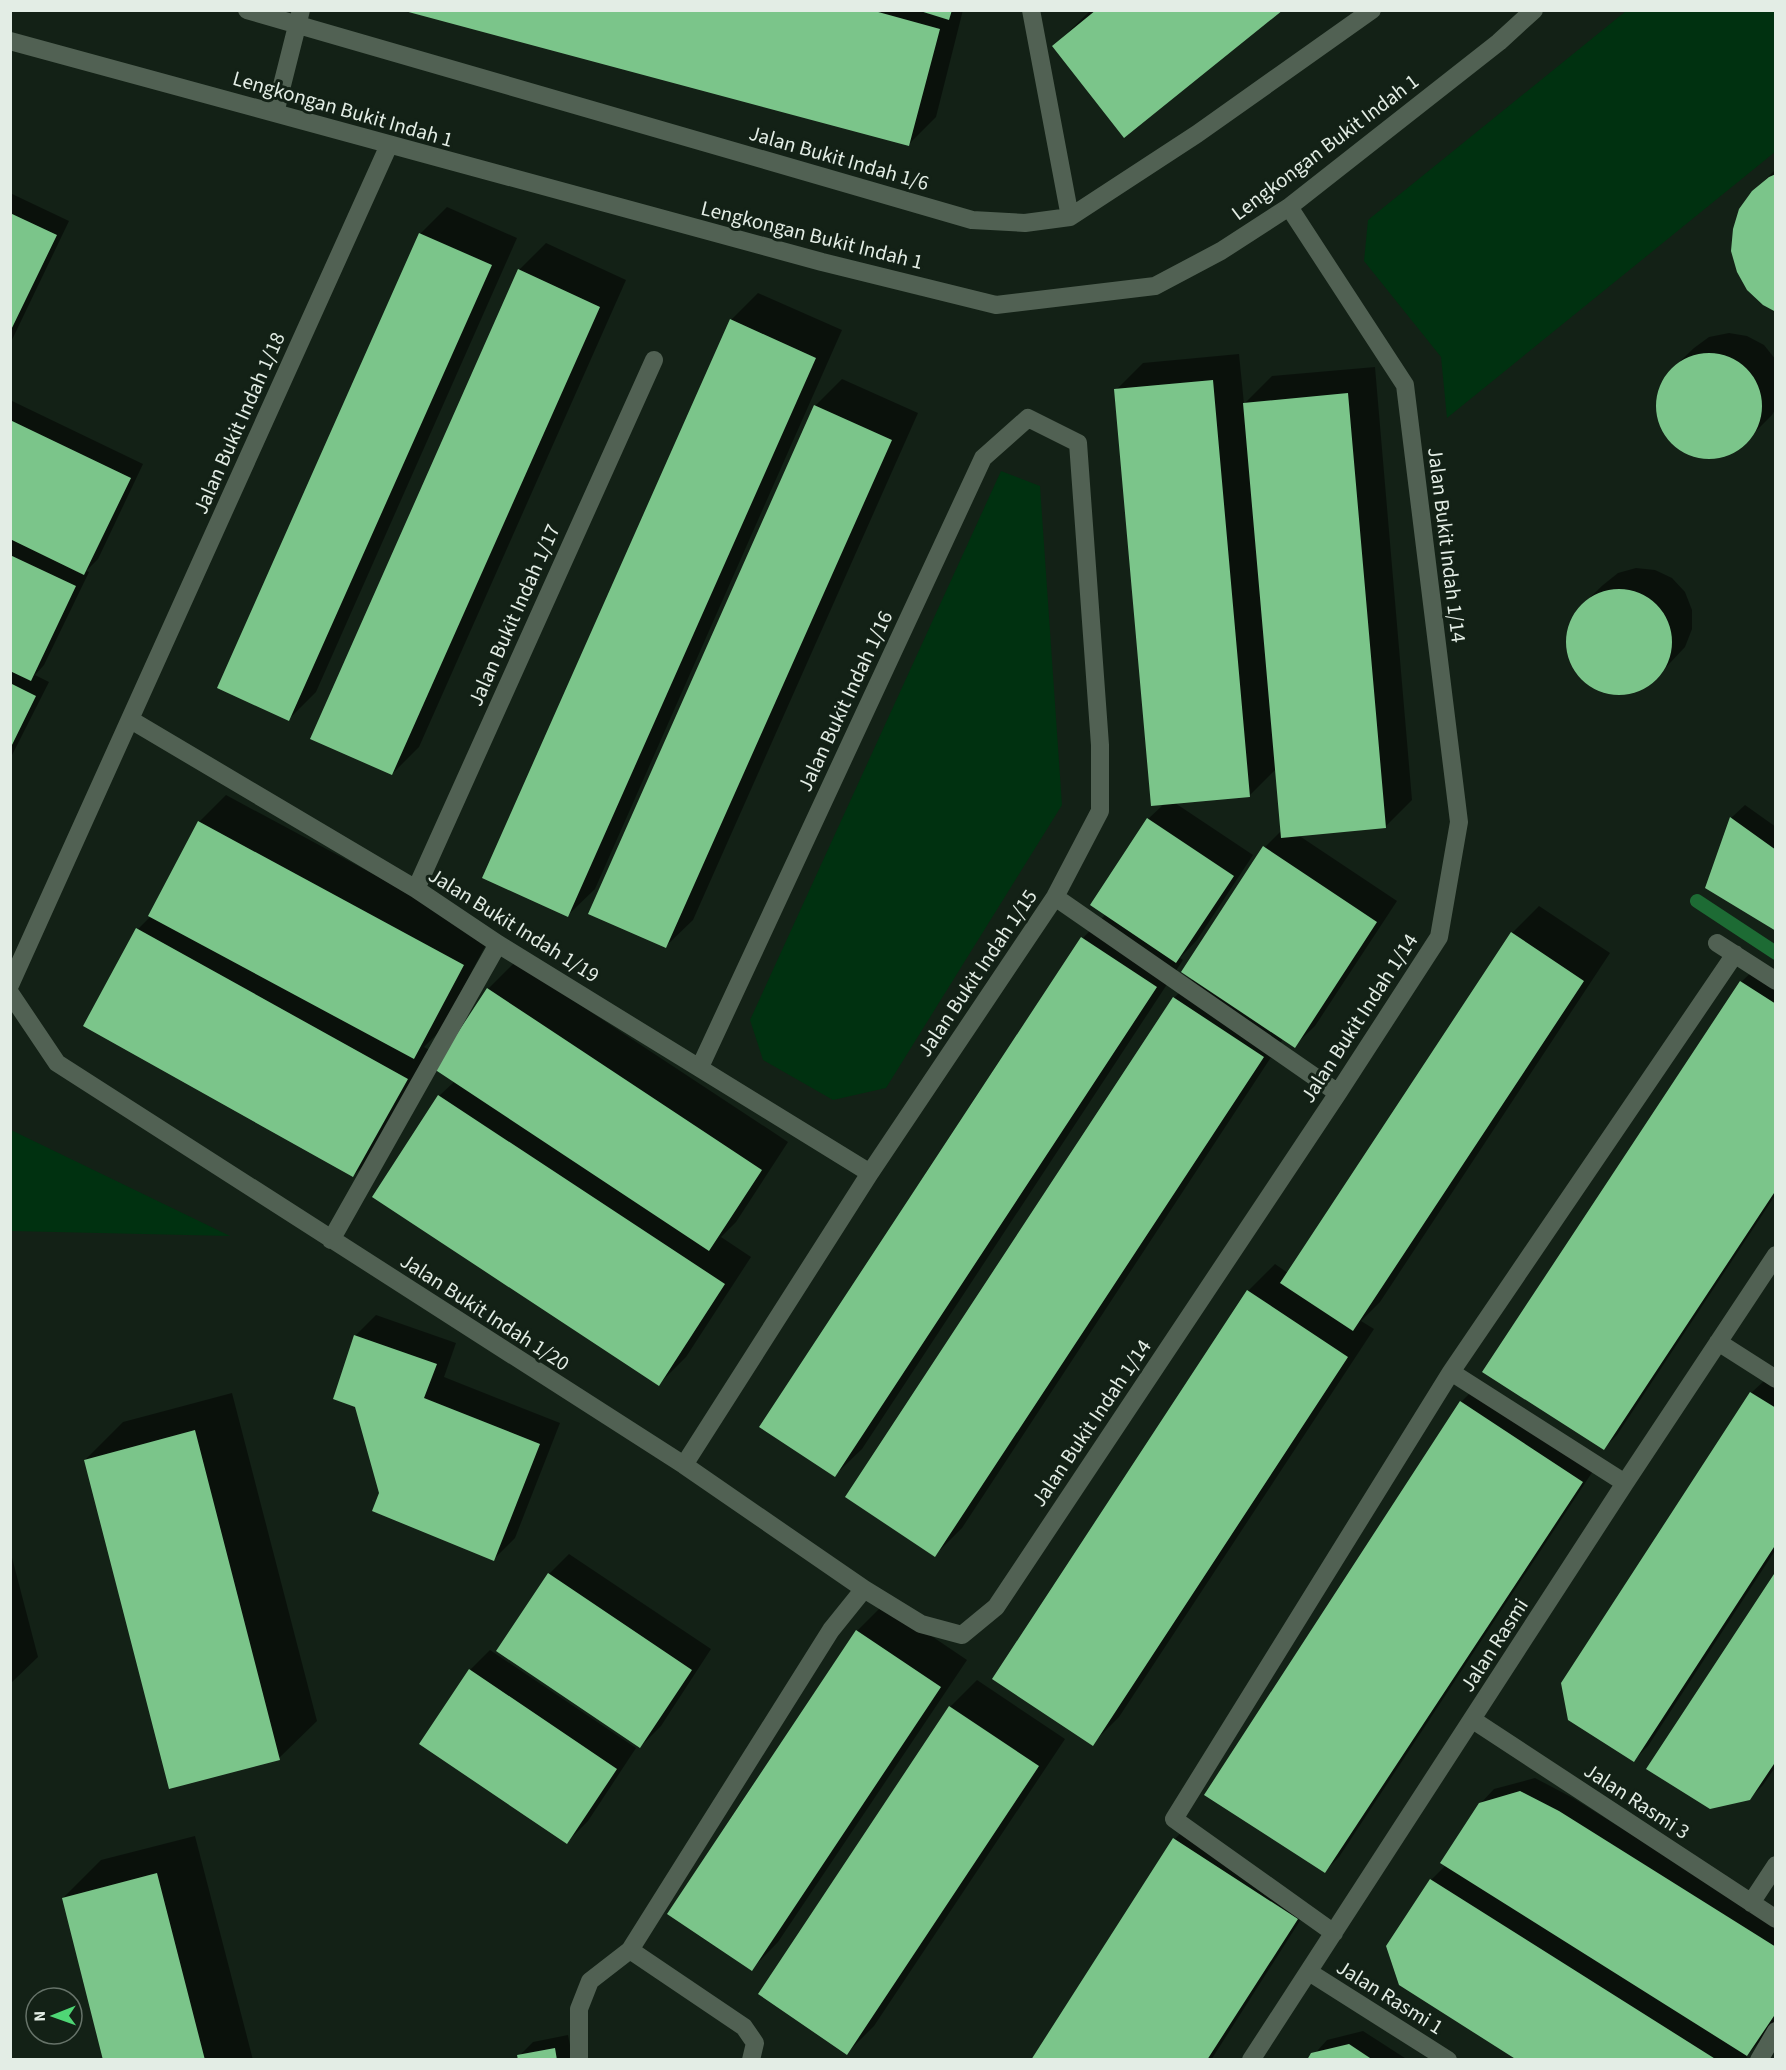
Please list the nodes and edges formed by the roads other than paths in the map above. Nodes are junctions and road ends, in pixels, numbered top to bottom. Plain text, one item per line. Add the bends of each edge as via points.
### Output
1 (247, 10) edge
2 (1031, 10) edge
3 (1372, 10) edge
4 (1534, 10) edge
5 (299, 18) edge
6 (10, 41) edge
7 (275, 113) junction
8 (389, 146) junction
9 (1289, 207) junction
10 (1070, 217) junction
11 (654, 360) dead end
12 (1078, 443) joint
13 (131, 720) junction
14 (416, 889) junction
15 (1054, 897) junction
16 (1717, 943) dead end
17 (498, 944) junction
18 (1735, 954) junction
19 (1776, 981) edge
20 (10, 985) edge
21 (10, 993) edge
22 (700, 1067) junction
23 (1338, 1093) junction
24 (870, 1173) junction
25 (331, 1240) junction
26 (1776, 1255) edge
27 (1718, 1342) junction
28 (1451, 1372) junction
29 (1776, 1379) edge
30 (684, 1465) junction
31 (1625, 1483) junction
32 (864, 1589) junction
33 (962, 1635) joint
34 (1473, 1720) junction
35 (1776, 1865) edge
36 (1751, 1903) junction
37 (1776, 1919) edge
38 (1334, 1933) junction
39 (630, 1950) junction
40 (1309, 1972) junction
41 (1776, 2031) edge
42 (579, 2060) edge
43 (751, 2060) edge
44 (1251, 2060) edge
45 (1448, 2060) edge
46 (1759, 2060) edge

1 - 5 street, Jalan Bukit Indah 1/6
2 - 10 street
3 - 10 street, Jalan Bukit Indah 1/6 via 1197,134
4 - 9 street, Lengkongan Bukit Indah 1 via 1499,42
5 - 7 street
5 - 10 street, Jalan Bukit Indah 1/6 via 972,220 1025,223
6 - 7 street, Lengkongan Bukit Indah 1
7 - 8 street, Lengkongan Bukit Indah 1
8 - 9 street, Lengkongan Bukit Indah 1 via 996,305 1155,286 1221,251
8 - 13 street, Jalan Bukit Indah 1/18
9 - 23 street, Jalan Bukit Indah 1/14 via 1404,385 1460,822 1439,937
11 - 14 street, Jalan Bukit Indah 1/17
12 - 15 street, Jalan Bukit Indah 1/15 via 1100,745 1100,811
12 - 22 street, Jalan Bukit Indah 1/16 via 1028,418 983,458
13 - 14 street, Jalan Bukit Indah 1/19
13 - 20 street
14 - 17 street, Jalan Bukit Indah 1/19
15 - 23 street
15 - 24 street, Jalan Bukit Indah 1/15
16 - 18 street
17 - 22 street, Jalan Bukit Indah 1/19
17 - 25 street
18 - 19 street
18 - 28 street
21 - 25 street, Jalan Bukit Indah 1/20 via 57,1063
22 - 24 street, Jalan Bukit Indah 1/19
23 - 33 street, Jalan Bukit Indah 1/14 via 996,1607
24 - 30 street, Jalan Bukit Indah 1/15
25 - 30 street, Jalan Bukit Indah 1/20
26 - 27 street, Jalan Rasmi
27 - 29 street
27 - 31 street, Jalan Rasmi
28 - 31 street
28 - 38 street via 1174,1819
30 - 32 street, Jalan Bukit Indah 1/20
31 - 34 street, Jalan Rasmi
32 - 33 street, Jalan Bukit Indah 1/20 via 921,1624
32 - 39 street via 831,1630
34 - 36 street, Jalan Rasmi 3
34 - 38 street, Jalan Rasmi
35 - 36 street
36 - 37 street, Jalan Rasmi 3
38 - 40 street, Jalan Rasmi
39 - 42 street via 590,1981 579,2009
39 - 43 street via 744,2026 755,2043
40 - 44 street, Jalan Rasmi
40 - 45 street, Jalan Rasmi 1
41 - 46 street

